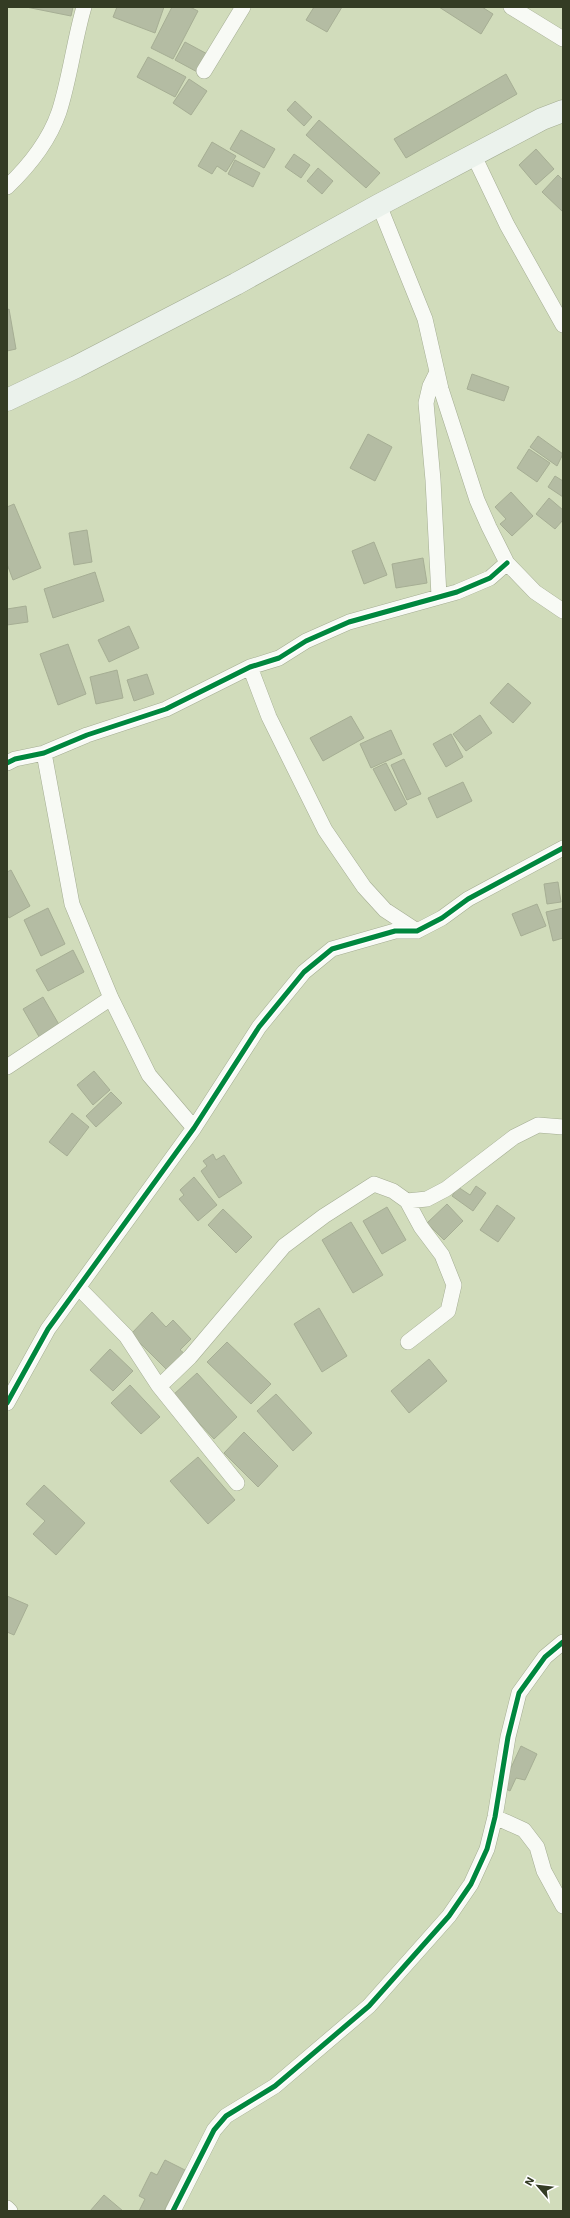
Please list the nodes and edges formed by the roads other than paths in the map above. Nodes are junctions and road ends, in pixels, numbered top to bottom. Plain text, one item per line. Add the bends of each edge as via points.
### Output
1 (84, 7) edge
2 (243, 7) edge
3 (511, 7) edge
4 (563, 38) edge
5 (204, 71) dead end
6 (563, 111) edge
7 (474, 156) junction
8 (7, 187) edge
9 (379, 205) junction
10 (563, 325) edge
11 (437, 372) junction
12 (7, 400) edge
13 (507, 563) junction
14 (440, 596) junction
15 (563, 611) edge
16 (250, 667) junction
17 (44, 753) junction
18 (7, 763) edge
19 (563, 848) edge
20 (418, 931) junction
21 (111, 998) junction
22 (7, 1067) edge
23 (563, 1127) edge
24 (194, 1128) junction
25 (407, 1201) junction
26 (78, 1287) junction
27 (408, 1342) dead end
28 (158, 1385) junction
29 (7, 1403) edge
30 (237, 1483) dead end
31 (563, 1642) edge
32 (495, 1818) junction
33 (563, 1906) edge
34 (7, 2208) edge
35 (10, 2211) edge
36 (174, 2211) edge

1 - 8 street via 58,112 43,145 20,175
2 - 5 street
3 - 4 street
6 - 7 main road via 542,119
7 - 9 main road
7 - 10 street via 507,225
9 - 11 street via 425,319
9 - 12 main road via 229,288
11 - 13 street via 477,500
11 - 14 street via 426,403
13 - 14 street via 490,578
13 - 15 street via 535,592
14 - 16 street via 348,622 306,641 279,658
16 - 17 street via 166,709 87,735
16 - 20 street via 269,718 325,830 364,887 385,910
17 - 18 street
17 - 21 street via 72,904
19 - 20 street via 468,899
20 - 24 street via 395,931 332,950 304,972 259,1027
21 - 22 street
21 - 24 street via 149,1075
23 - 25 street via 538,1125 514,1137 446,1189 426,1199
24 - 26 street
25 - 27 street via 442,1255 454,1285 448,1311
25 - 28 street via 393,1191 374,1184 324,1216 284,1246 190,1356
26 - 28 street via 126,1336
26 - 29 street via 48,1329
28 - 30 street
31 - 32 street via 545,1657 519,1693 508,1737
32 - 33 street via 524,1830 537,1847 544,1872
32 - 36 street via 487,1849 472,1884 449,1916 369,2006 275,2086 226,2116 214,2130
34 - 35 street

